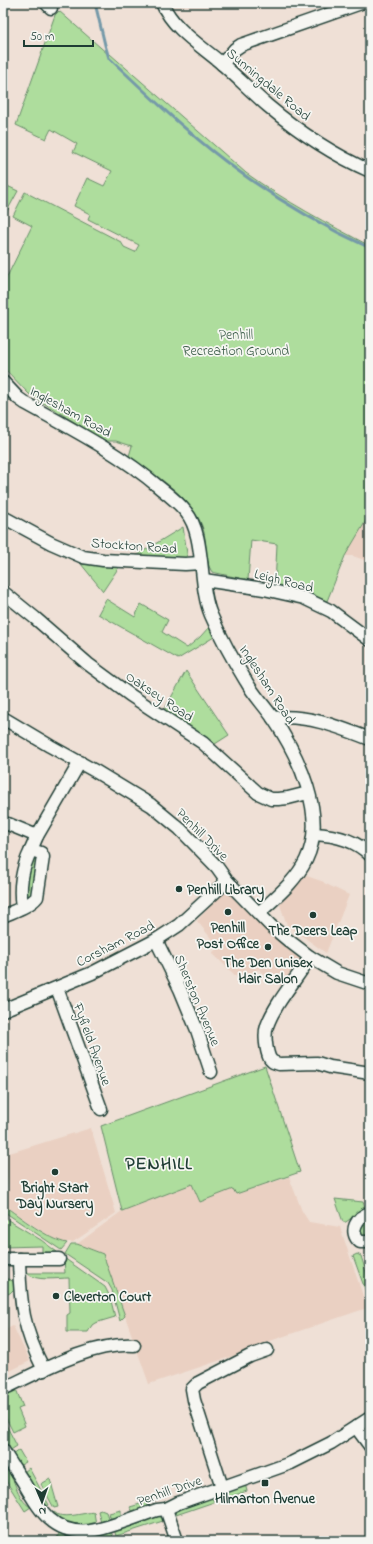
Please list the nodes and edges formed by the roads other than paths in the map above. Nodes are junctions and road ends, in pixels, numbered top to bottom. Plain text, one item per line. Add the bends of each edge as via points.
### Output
1 (162, 3) edge
2 (360, 3) edge
3 (222, 64) junction
4 (370, 171) edge
5 (3, 382) edge
6 (3, 517) edge
7 (201, 563) junction
8 (204, 580) junction
9 (3, 592) edge
10 (370, 640) edge
11 (3, 718) edge
12 (273, 718) junction
13 (370, 739) edge
14 (80, 762) junction
15 (308, 793) junction
16 (8, 824) dead end
17 (314, 834) junction
18 (37, 836) junction
19 (31, 850) junction
20 (370, 855) edge
21 (227, 880) junction
22 (22, 908) junction
23 (259, 913) junction
24 (3, 916) edge
25 (156, 940) junction
26 (310, 957) junction
27 (370, 984) edge
28 (57, 988) junction
29 (3, 1010) edge
30 (211, 1072) dead end
31 (370, 1073) edge
32 (100, 1110) dead end
33 (370, 1213) edge
34 (370, 1242) edge
35 (19, 1259) junction
36 (59, 1259) dead end
37 (3, 1260) edge
38 (134, 1345) dead end
39 (267, 1350) dead end
40 (44, 1370) junction
41 (3, 1389) edge
42 (370, 1418) edge
43 (356, 1427) junction
44 (370, 1446) edge
45 (4, 1456) edge
46 (222, 1487) junction
47 (166, 1509) junction
48 (177, 1541) edge

1 - 3 street, Sunningdale Road via 175,23
2 - 3 street via 241,45
3 - 4 street, Sunningdale Road via 289,123 334,153
5 - 7 street, Inglesham Road via 25,403 126,460 173,499 186,511 195,526
6 - 7 street, Stockton Road via 83,557
7 - 8 street, Inglesham Road
8 - 10 street, Leigh Road via 264,589 309,600 343,618
8 - 12 street, Inglesham Road via 208,607 220,635 247,683
9 - 15 street, Oaksey Road via 88,664 145,706 203,743 258,793 271,799 278,799
11 - 14 street, Penhill Drive
12 - 13 street via 304,718
12 - 15 street, Inglesham Road via 296,759
14 - 18 street
14 - 21 street, Penhill Drive via 163,815 180,829
15 - 17 street, Inglesham Road via 313,811
16 - 18 street
17 - 20 street via 333,836 360,847
17 - 23 street, Inglesham Road via 302,868 288,886
18 - 19 street
19 - 22 street via 20,896
19 - 22 street via 43,857 38,894 35,900
21 - 23 street, Penhill Drive
21 - 25 street, Corsham Road via 179,925
22 - 24 street
23 - 26 street, Penhill Drive via 288,941
25 - 28 street, Corsham Road
25 - 30 street, Sherston Avenue via 183,995
26 - 27 street, Penhill Drive via 337,973
26 - 31 street via 267,1025 269,1057 272,1062 279,1064 317,1063
28 - 29 street, Corsham Road
28 - 32 street, Fyfield Avenue
33 - 34 street via 359,1219 354,1232 360,1242
35 - 36 street
35 - 37 street
35 - 40 street via 21,1302 26,1326
38 - 40 street via 112,1341
39 - 46 street via 250,1356 192,1389
40 - 41 street
42 - 43 street, Penhill Drive
43 - 44 street
43 - 46 street, Penhill Drive via 291,1463
45 - 47 street, Penhill Drive via 38,1508 50,1520 69,1530 97,1530
46 - 47 street, Penhill Drive
47 - 48 street

